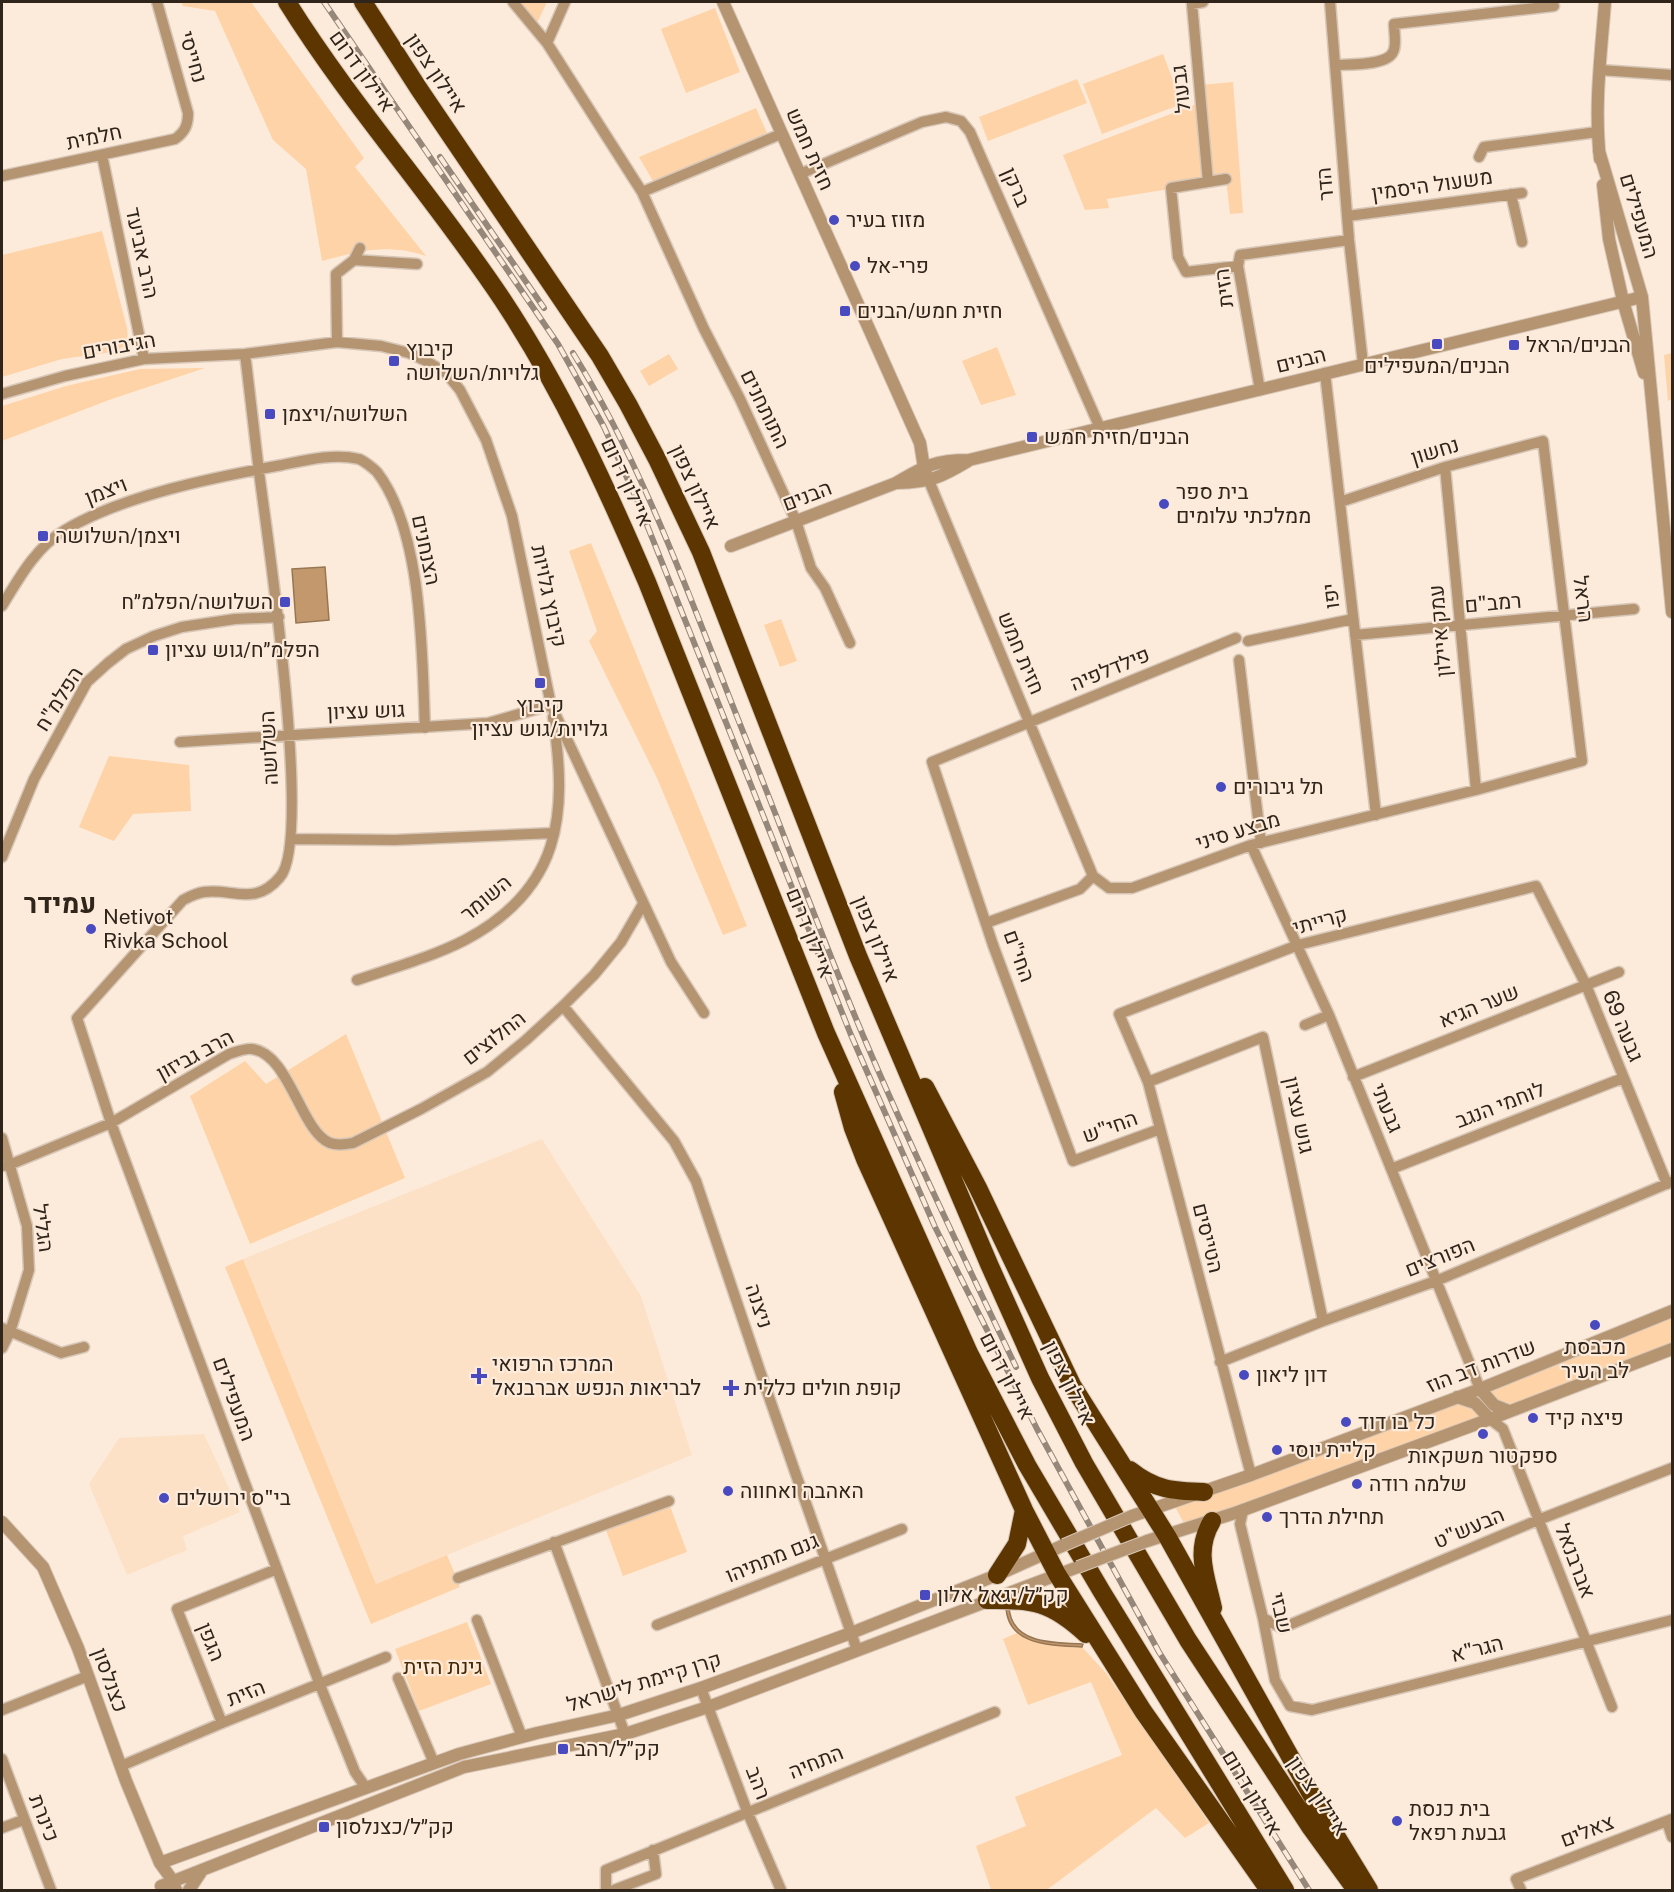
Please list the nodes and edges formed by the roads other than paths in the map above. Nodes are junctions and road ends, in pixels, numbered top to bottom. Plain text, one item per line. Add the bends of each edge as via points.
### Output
1 (157, 2) edge
2 (287, 2) edge
3 (363, 2) edge
4 (513, 2) edge
5 (565, 2) edge
6 (723, 2) edge
7 (1203, 2) edge
8 (1330, 2) edge
9 (1605, 2) edge
10 (1554, 6) dead end
11 (547, 43) junction
12 (1335, 65) junction
13 (1600, 70) junction
14 (1672, 75) edge
15 (188, 123) joint
16 (1597, 132) junction
17 (781, 134) junction
18 (1599, 151) junction
19 (102, 155) junction
20 (1479, 158) dead end
21 (800, 174) junction
22 (2, 176) edge
23 (1226, 179) dead end
24 (1208, 182) junction
25 (642, 192) junction
26 (1348, 216) junction
27 (1349, 240) junction
28 (1521, 242) dead end
29 (360, 248) dead end
30 (354, 260) junction
31 (1239, 260) junction
32 (417, 264) dead end
33 (1642, 297) junction
34 (1623, 301) junction
35 (337, 342) junction
36 (245, 354) junction
37 (144, 359) junction
38 (1363, 364) junction
39 (1325, 373) junction
40 (1260, 390) junction
41 (2, 394) edge
42 (1652, 400) junction
43 (1100, 428) junction
44 (1543, 441) joint
45 (920, 443) junction
46 (969, 460) junction
47 (937, 462) junction
48 (1445, 467) junction
49 (924, 468) junction
50 (259, 469) junction
51 (943, 476) junction
52 (929, 481) junction
53 (896, 483) junction
54 (1340, 502) junction
55 (796, 521) junction
56 (732, 546) dead end
57 (2, 606) edge
58 (1634, 609) dead end
59 (1672, 612) edge
60 (1566, 616) junction
61 (279, 617) junction
62 (1353, 619) junction
63 (1459, 626) junction
64 (1355, 635) junction
65 (1236, 638) dead end
66 (1248, 641) dead end
67 (850, 643) dead end
68 (1239, 660) dead end
69 (551, 705) junction
70 (1029, 723) junction
71 (425, 728) junction
72 (289, 734) junction
73 (180, 742) dead end
74 (1582, 761) joint
75 (932, 762) joint
76 (1476, 790) junction
77 (1376, 815) junction
78 (554, 832) junction
79 (291, 839) junction
80 (1256, 844) junction
81 (2, 857) edge
82 (1093, 876) junction
83 (1536, 886) joint
84 (643, 904) junction
85 (986, 923) junction
86 (1298, 945) junction
87 (858, 956) junction
88 (1619, 972) dead end
89 (357, 980) dead end
90 (1586, 985) junction
91 (563, 1006) junction
92 (704, 1013) dead end
93 (1119, 1014) joint
94 (1329, 1015) junction
95 (76, 1018) joint
96 (1305, 1025) dead end
97 (826, 1033) junction
98 (1353, 1077) junction
99 (1623, 1078) junction
100 (1148, 1082) junction
101 (111, 1123) junction
102 (1160, 1129) junction
103 (2, 1138) edge
104 (328, 1143) joint
105 (1073, 1161) joint
106 (5, 1166) edge
107 (1391, 1169) junction
108 (1670, 1183) edge
109 (1436, 1281) junction
110 (1672, 1311) edge
111 (1323, 1321) junction
112 (6, 1330) edge
113 (84, 1347) dead end
114 (2, 1348) edge
115 (1672, 1349) edge
116 (1220, 1362) junction
117 (1480, 1389) junction
118 (1457, 1397) junction
119 (1509, 1412) junction
120 (1490, 1419) junction
121 (1503, 1429) junction
122 (1119, 1461) junction
123 (1672, 1468) edge
124 (1251, 1475) junction
125 (1204, 1492) junction
126 (669, 1501) dead end
127 (1024, 1510) junction
128 (1152, 1510) junction
129 (1243, 1510) junction
130 (1132, 1516) joint
131 (1219, 1518) junction
132 (1538, 1520) junction
133 (2, 1522) edge
134 (1240, 1524) junction
135 (902, 1529) dead end
136 (1167, 1536) junction
137 (554, 1542) junction
138 (1046, 1552) junction
139 (824, 1558) junction
140 (277, 1569) junction
141 (1057, 1574) junction
142 (997, 1575) junction
143 (458, 1578) dead end
144 (987, 1600) junction
145 (1263, 1618) junction
146 (477, 1620) dead end
147 (1672, 1620) edge
148 (657, 1624) dead end
149 (1282, 1628) junction
150 (851, 1633) junction
151 (1220, 1633) junction
152 (1267, 1642) junction
153 (1586, 1642) junction
154 (858, 1650) junction
155 (1103, 1650) junction
156 (386, 1657) dead end
157 (88, 1676) junction
158 (398, 1678) dead end
159 (320, 1685) junction
160 (700, 1688) junction
161 (1290, 1706) joint
162 (708, 1707) junction
163 (1612, 1707) dead end
164 (2, 1710) edge
165 (994, 1712) dead end
166 (619, 1715) junction
167 (222, 1723) junction
168 (625, 1734) junction
169 (522, 1737) junction
170 (2, 1760) edge
171 (434, 1763) junction
172 (121, 1766) junction
173 (366, 1788) junction
174 (747, 1811) junction
175 (23, 1820) junction
176 (1670, 1820) edge
177 (2, 1828) edge
178 (1672, 1837) edge
179 (653, 1850) junction
180 (160, 1863) junction
181 (203, 1869) junction
182 (169, 1887) edge
183 (51, 1890) edge
184 (189, 1890) edge
185 (606, 1890) edge
186 (614, 1890) edge
187 (781, 1890) edge
188 (1269, 1890) edge
189 (1285, 1890) edge
190 (1356, 1890) edge
191 (1370, 1890) edge
192 (1521, 1890) edge

1 - 15 street, נחייסי
2 - 97 highway, איילון דרום via 319,52 501,299 572,417 647,582
3 - 87 highway, איילון צפון via 600,356 657,459 701,552
4 - 11 street, התותחנים
5 - 11 street
6 - 17 street, חזית חמש
7 - 24 street, גבעול via 1192,4
8 - 12 street, הדר
9 - 13 street, המעפילים
10 - 12 street via 1394,24 1394,51 1389,59
11 - 25 street, התותחנים
12 - 26 street, הדר
13 - 14 street
13 - 16 street, המעפילים
15 - 19 street, חלמית via 183,134 175,139
16 - 18 street, המעפילים
16 - 20 street, משעול היסמין via 1484,147
17 - 21 street, חזית חמש
17 - 25 street
18 - 33 street, המעפילים
18 - 34 street, המעפילים via 1609,239
19 - 22 street, חלמית
19 - 37 street, הרב אביעד
21 - 43 street, ברקן via 922,122 946,117 961,121 970,132
21 - 45 street, חזית חמש
23 - 24 street
24 - 31 street via 1171,188 1178,256 1186,272 1214,269
25 - 55 street, התותחנים
26 - 27 street, הדר
26 - 28 street, משעול היסמין via 1517,194
27 - 31 street, הזית
27 - 38 street, הדר
29 - 30 street
30 - 32 street
30 - 35 street via 336,274
31 - 40 street, הזית
33 - 34 street, הבנים
33 - 42 street, המעפילים
34 - 38 street, הבנים
34 - 42 street, המעפילים
35 - 36 street, קיבוץ גלויות
35 - 69 street, קיבוץ גלויות via 409,353 447,374 460,390 486,440 512,516
36 - 37 street, הגיבורים
36 - 50 street, השלושה
37 - 41 street, הגיבורים
38 - 39 street, הבנים
39 - 40 street, הבנים
39 - 54 street, יפו
40 - 43 street, הבנים
42 - 59 street, המעפילים
43 - 46 street, הבנים
44 - 48 street, נחשון
44 - 60 street, הראל
45 - 47 street, חזית חמש
45 - 49 street, חזית חמש
46 - 47 street, הבנים
46 - 51 street, הבנים
47 - 49 street, הבנים
47 - 51 street, חזית חמש
48 - 54 street, נחשון
48 - 63 street, עמק איילון
49 - 52 street, חזית חמש
49 - 53 street, הבנים
50 - 57 street, ויצמן via 160,492 101,512 63,531 40,550
50 - 61 street, השלושה
50 - 71 street, הצנחנים via 339,457 361,460 376,471 394,502 409,547 420,626
51 - 52 street, הבנים
52 - 53 street, הבנים
52 - 70 street, חזית חמש
53 - 55 street, הבנים
54 - 62 street, יפו
55 - 56 street, הבנים
55 - 67 street, התותחנים via 811,568 825,588
58 - 60 street, רמב"ם
60 - 63 street, רמב"ם
60 - 74 street, הראל
61 - 72 street, השלושה
61 - 81 street, הפלמ"ח via 182,627 126,649 108,663 87,682 34,779
62 - 64 street, יפו
62 - 66 street
63 - 64 street, רמב"ם
63 - 76 street, עמק איילון
64 - 77 street, יפו
65 - 70 street, פילדלפיה
68 - 80 street, גבעתי
69 - 71 street, גוש עציון via 488,723
69 - 78 street, השומר via 560,777
69 - 84 street, קיבוץ גלויות
70 - 75 street, פילדלפיה
70 - 82 street, חזית חמש
71 - 72 street, גוש עציון
72 - 73 street, גוש עציון
72 - 79 street, השלושה
74 - 76 street, מבצע סיני
75 - 85 street, החי"ם
76 - 77 street, מבצע סיני
77 - 80 street, מבצע סיני
78 - 79 street via 395,840
78 - 89 street, השומר via 537,876 518,902 492,923 463,941
79 - 95 street, השלושה via 282,877 249,895 204,892 183,900
80 - 82 street, מבצע סיני via 1132,888 1109,888
80 - 86 street, גבעתי
82 - 85 street via 1080,889
83 - 86 street, קרייתי
83 - 90 street, גבעה 69
84 - 91 street, החלוצים via 621,942
84 - 92 street, קיבוץ גלויות via 671,962
85 - 105 street, החי"ם
86 - 93 street, קרייתי
86 - 94 street, גבעתי
87 - 122 highway via 978,1188 1072,1385
87 - 190 highway, איילון צפון via 989,1264 1040,1378 1084,1462 1188,1640
88 - 90 street, שער הגיא
90 - 98 street, שער הגיא
90 - 99 street, גבעה 69
91 - 104 street, החלוצים via 487,1072 353,1143
91 - 139 street, ניצנה via 674,1141 696,1181
93 - 100 street, הטייסים
94 - 96 street
94 - 98 street, גבעתי
95 - 101 street, המעפילים
97 - 127 highway via 864,1159
97 - 189 highway, איילון דרום via 995,1404 1102,1592
98 - 107 street, גבעתי
99 - 107 street, לוחמי הנגב
99 - 108 street, גבעה 69
100 - 102 street, הטייסים
100 - 111 street, גוש עציון via 1263,1037
101 - 104 street, הרב גביזון via 229,1054 250,1048 276,1063
101 - 106 street
101 - 140 street, המעפילים
102 - 105 street, החי"ש
102 - 116 street, הטייסים
103 - 106 street
106 - 112 street, הגליל via 27,1226 29,1270
107 - 109 street, גבעתי
108 - 109 street, הפורצים
109 - 111 street, הפורצים
109 - 117 street, גבעתי
110 - 117 street, שדרות דב הוז
111 - 116 street, הפורצים
112 - 113 street via 61,1353
112 - 114 street, הגליל
115 - 119 street
116 - 124 street, הטייסים
117 - 118 street, שדרות דב הוז
117 - 119 street via 1494,1404
118 - 120 street via 1475,1403
118 - 124 street, שדרות דב הוז
119 - 120 street
119 - 121 street
120 - 121 street
120 - 129 street
121 - 132 street, אברבנאל
122 - 125 highway via 1152,1485
122 - 128 highway
123 - 132 street, הבעש"ט
124 - 125 street, שדרות דב הוז
125 - 128 street, שדרות דב הוז
126 - 137 street
127 - 138 highway
127 - 142 highway via 1017,1544
128 - 130 street, שדרות דב הוז
128 - 136 highway
129 - 131 street
129 - 134 street, שבזי
130 - 138 street, קרן קיימת לישראל, bridge
131 - 134 street
131 - 136 street
131 - 151 highway via 1205,1533 1202,1562
132 - 149 street, הבעש"ט
132 - 153 street, אברבנאל
133 - 157 street, כצנלסון via 43,1567
134 - 145 street, שבזי
135 - 139 street, גנם מתתיהו
136 - 141 street, קרן קיימת לישראל, bridge
136 - 151 highway
137 - 143 street
137 - 166 street
138 - 141 highway
138 - 142 street, קרן קיימת לישראל
139 - 148 street, גנם מתתיהו
139 - 150 street, ניצנה
140 - 159 street, המעפילים
140 - 167 street, הגפן via 177,1609
141 - 144 street, קרן קיימת לישראל
141 - 155 highway
142 - 150 street, קרן קיימת לישראל
144 - 154 street, קרן קיימת לישראל
144 - 155 highway via 1015,1599 1050,1606 1068,1617
145 - 149 street
145 - 152 street, שבזי
146 - 169 street
147 - 153 street, הגר"א
149 - 152 street, הבעש"ט
150 - 154 street, ניצנה
150 - 160 street, קרן קיימת לישראל
151 - 191 highway
152 - 161 street, שבזי via 1275,1680
153 - 161 street, הגר"א via 1312,1710
153 - 163 street, אברבנאל
154 - 162 street, קרן קיימת לישראל
155 - 188 highway
156 - 159 street, הזית
157 - 164 street
157 - 172 street, כצנלסון
158 - 171 street
159 - 167 street, הזית
159 - 173 street, המעפילים via 355,1772
160 - 162 street, רהב
160 - 166 street, קרן קיימת לישראל
162 - 168 street, קרן קיימת לישראל
162 - 174 street, רהב
165 - 174 street, התחיה
166 - 168 street
166 - 169 street, קרן קיימת לישראל
167 - 172 street, הזית
168 - 181 street, קרן קיימת לישראל via 464,1767
169 - 171 street, קרן קיימת לישראל
170 - 175 street, כינרת
171 - 173 street, קרן קיימת לישראל
172 - 180 street, כצנלסון
173 - 180 street, קרן קיימת לישראל
174 - 179 street, התחיה
174 - 187 street, רהב
175 - 177 street
175 - 183 street, כינרת
176 - 178 street
176 - 192 street, צאלים via 1516,1879
179 - 185 street, התחיה via 606,1870
179 - 186 street via 656,1874
180 - 182 street, כצנלסון
181 - 182 street, קרן קיימת לישראל
181 - 184 street

